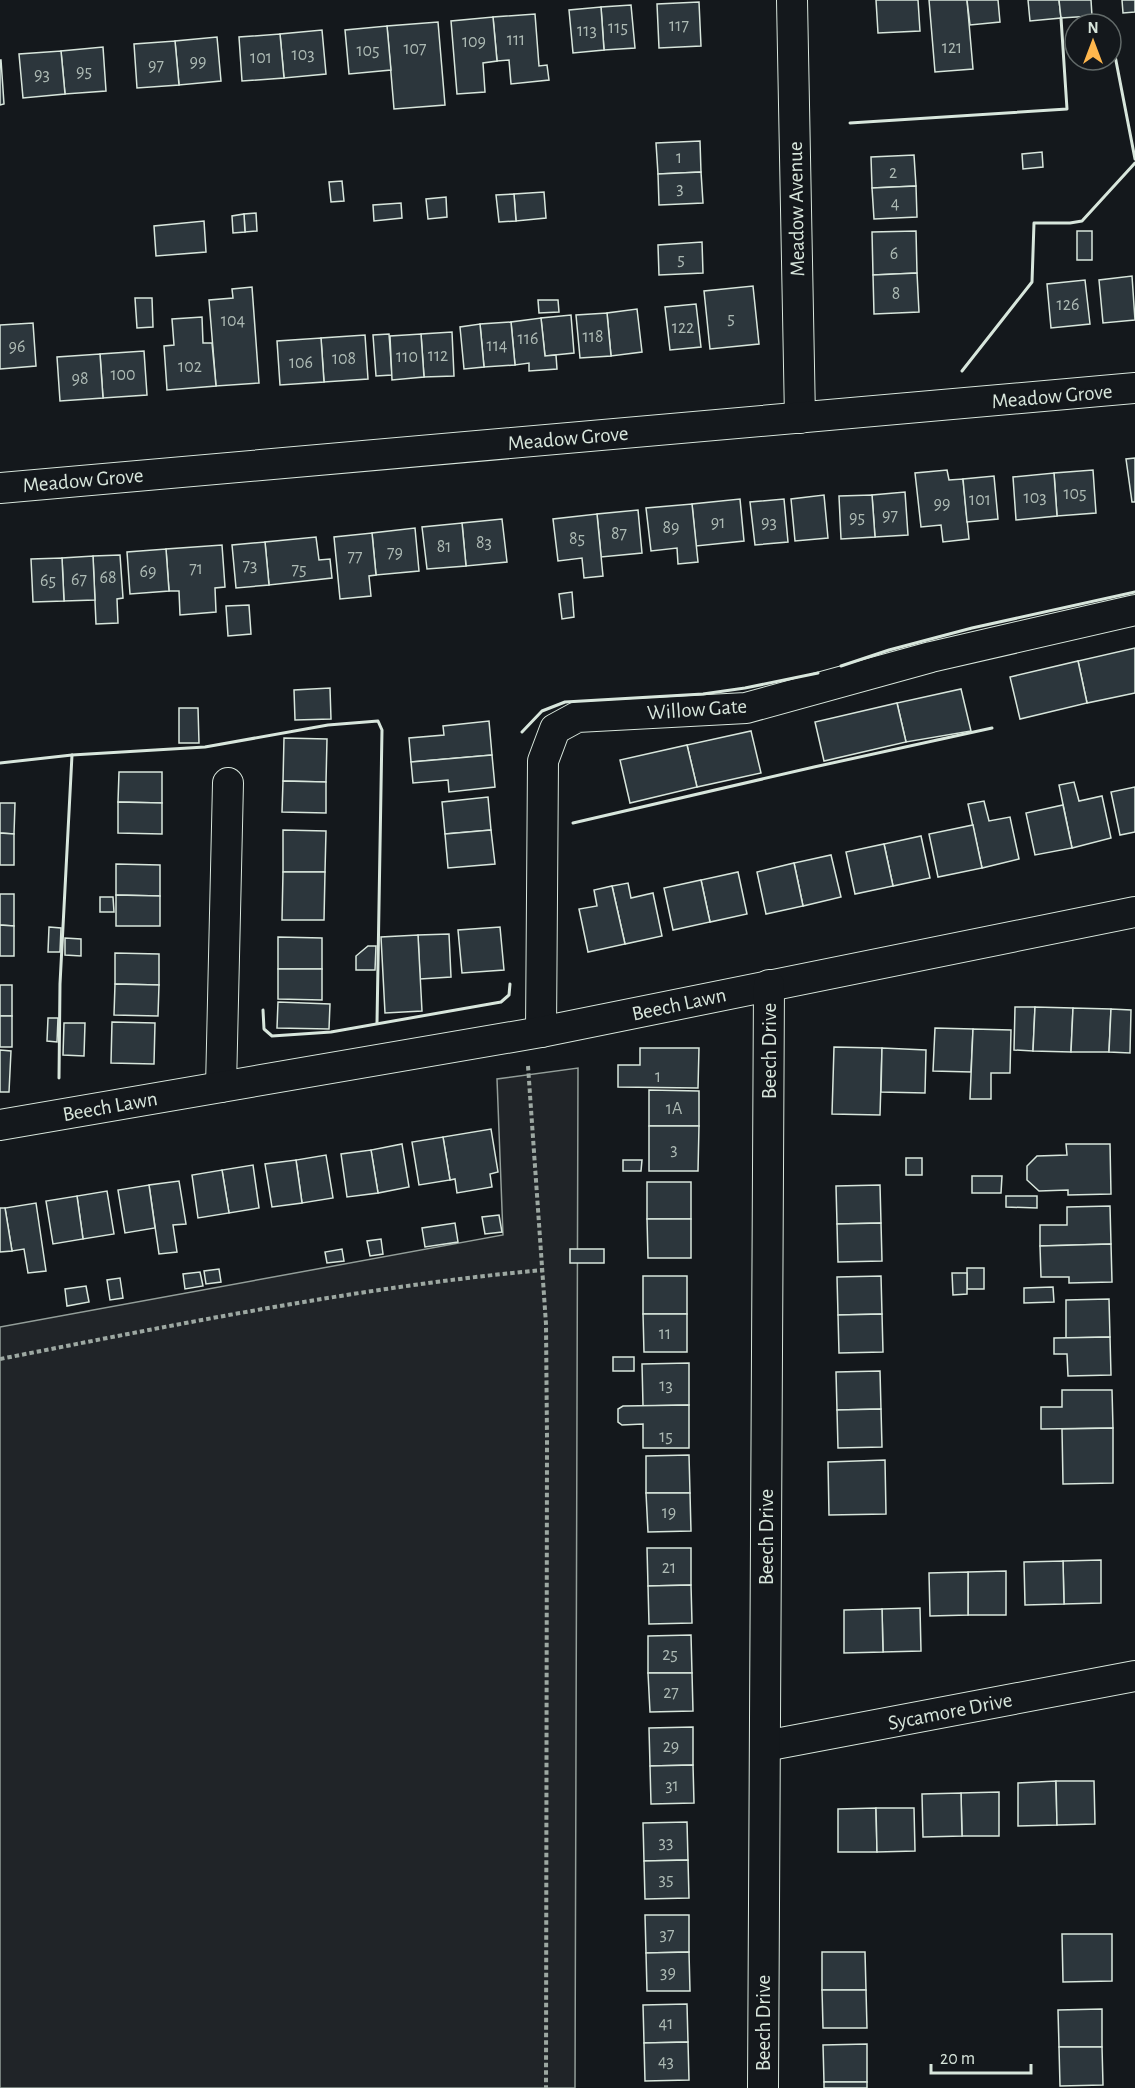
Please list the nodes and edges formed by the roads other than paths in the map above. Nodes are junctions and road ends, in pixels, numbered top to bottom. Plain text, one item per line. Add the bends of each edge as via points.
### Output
1 (792, 0) edge
2 (1135, 388) edge
3 (800, 418) junction
4 (0, 488) edge
5 (1135, 610) edge
6 (228, 783) dead end
7 (1135, 912) edge
8 (769, 985) junction
9 (541, 1032) junction
10 (221, 1087) junction
11 (0, 1125) edge
12 (1135, 1676) edge
13 (765, 1746) junction
14 (763, 2088) edge

1 - 3 street, Meadow Avenue
2 - 3 street, Meadow Grove
3 - 4 street, Meadow Grove
5 - 9 street, Willow Gate via 931,657 746,708 577,717 555,729 543,761
6 - 10 street
7 - 8 street, Beech Lawn
8 - 9 street, Beech Lawn
8 - 13 street, Beech Drive
9 - 10 street, Beech Lawn
10 - 11 street, Beech Lawn
12 - 13 street, Sycamore Drive
13 - 14 street, Beech Drive

